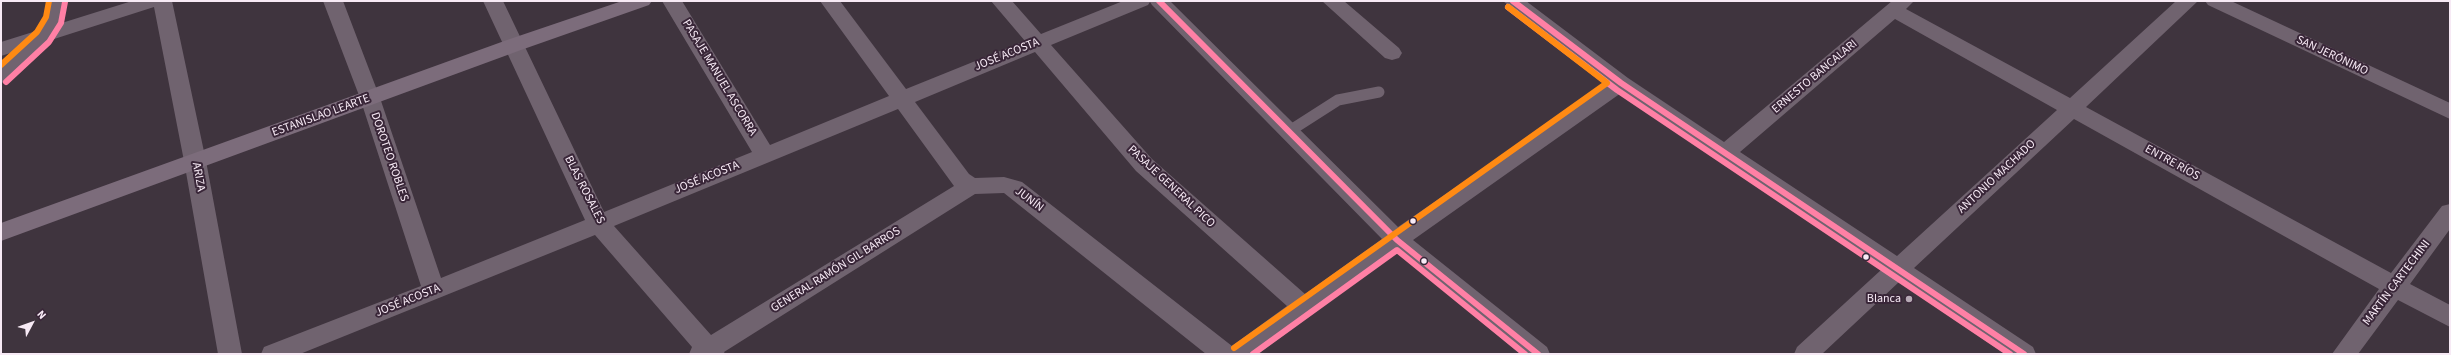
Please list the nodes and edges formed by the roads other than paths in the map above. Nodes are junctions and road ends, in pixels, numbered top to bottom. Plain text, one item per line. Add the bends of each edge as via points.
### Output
1 (57, 1) edge
2 (153, 1) edge
3 (162, 1) edge
4 (333, 1) edge
5 (493, 1) edge
6 (642, 1) edge
7 (672, 1) edge
8 (830, 1) edge
9 (1000, 1) edge
10 (1141, 1) edge
11 (1160, 1) edge
12 (1332, 1) edge
13 (1513, 1) edge
14 (2188, 1) edge
15 (2215, 1) edge
16 (1899, 5) edge
17 (42, 37) junction
18 (1037, 43) junction
19 (514, 45) junction
20 (1, 50) edge
21 (1392, 53) dead end
22 (1, 76) edge
23 (1621, 83) junction
24 (1380, 92) dead end
25 (370, 98) junction
26 (901, 98) junction
27 (2071, 108) junction
28 (2450, 112) edge
29 (1288, 132) junction
30 (1725, 153) junction
31 (765, 154) junction
32 (195, 161) junction
33 (971, 186) junction
34 (2450, 212) edge
35 (598, 223) junction
36 (1, 232) edge
37 (1397, 240) junction
38 (1899, 269) junction
39 (2394, 286) junction
40 (434, 291) junction
41 (1304, 308) junction
42 (2450, 317) edge
43 (708, 352) edge
44 (230, 354) edge
45 (273, 354) edge
46 (1224, 354) edge
47 (1239, 354) edge
48 (1538, 354) edge
49 (1806, 354) edge
50 (2024, 354) edge
51 (2344, 354) edge

1 - 17 street via 54,20
2 - 17 street
3 - 32 street, ARIZA
4 - 25 street, DOROTEO ROBLES
5 - 19 street, BLAS ROSALES
6 - 19 main road, ESTANISLAO LEARTE
7 - 31 street, PASAJE MANUEL ASCORRA
8 - 26 street
9 - 18 street, PASAJE GENERAL PICO
10 - 18 street, JOSÉ ACOSTA
11 - 29 street
12 - 21 street
13 - 23 street
14 - 27 street, ANTONIO MACHADO
15 - 28 street, SAN JERÓNIMO
16 - 27 street, ENTRE RÍOS
16 - 30 street, ERNESTO BANCALARI
17 - 20 street
17 - 22 street
18 - 26 street, JOSÉ ACOSTA
18 - 41 street, PASAJE GENERAL PICO via 1144,165
19 - 25 main road, ESTANISLAO LEARTE
19 - 35 street, BLAS ROSALES
23 - 30 street
23 - 37 street
24 - 29 lane via 1338,100
25 - 32 main road, ESTANISLAO LEARTE
25 - 40 street, DOROTEO ROBLES
26 - 31 street, JOSÉ ACOSTA
26 - 33 street via 954,172
27 - 38 street, ANTONIO MACHADO
27 - 39 street, ENTRE RÍOS
29 - 37 street
30 - 38 street
31 - 35 street, JOSÉ ACOSTA
32 - 36 main road, ESTANISLAO LEARTE
32 - 44 street, ARIZA
33 - 43 street, GENERAL RAMÓN GIL BARROS
33 - 46 street, JUNÍN via 1004,185 1014,188
34 - 39 street, MARTÍN CARTECHINI
35 - 40 street, JOSÉ ACOSTA
35 - 43 street, BLAS ROSALES
37 - 41 street
37 - 48 street
38 - 49 street, ANTONIO MACHADO
38 - 50 street
39 - 42 street, ENTRE RÍOS
39 - 51 street, MARTÍN CARTECHINI
40 - 45 street, JOSÉ ACOSTA
41 - 47 street

